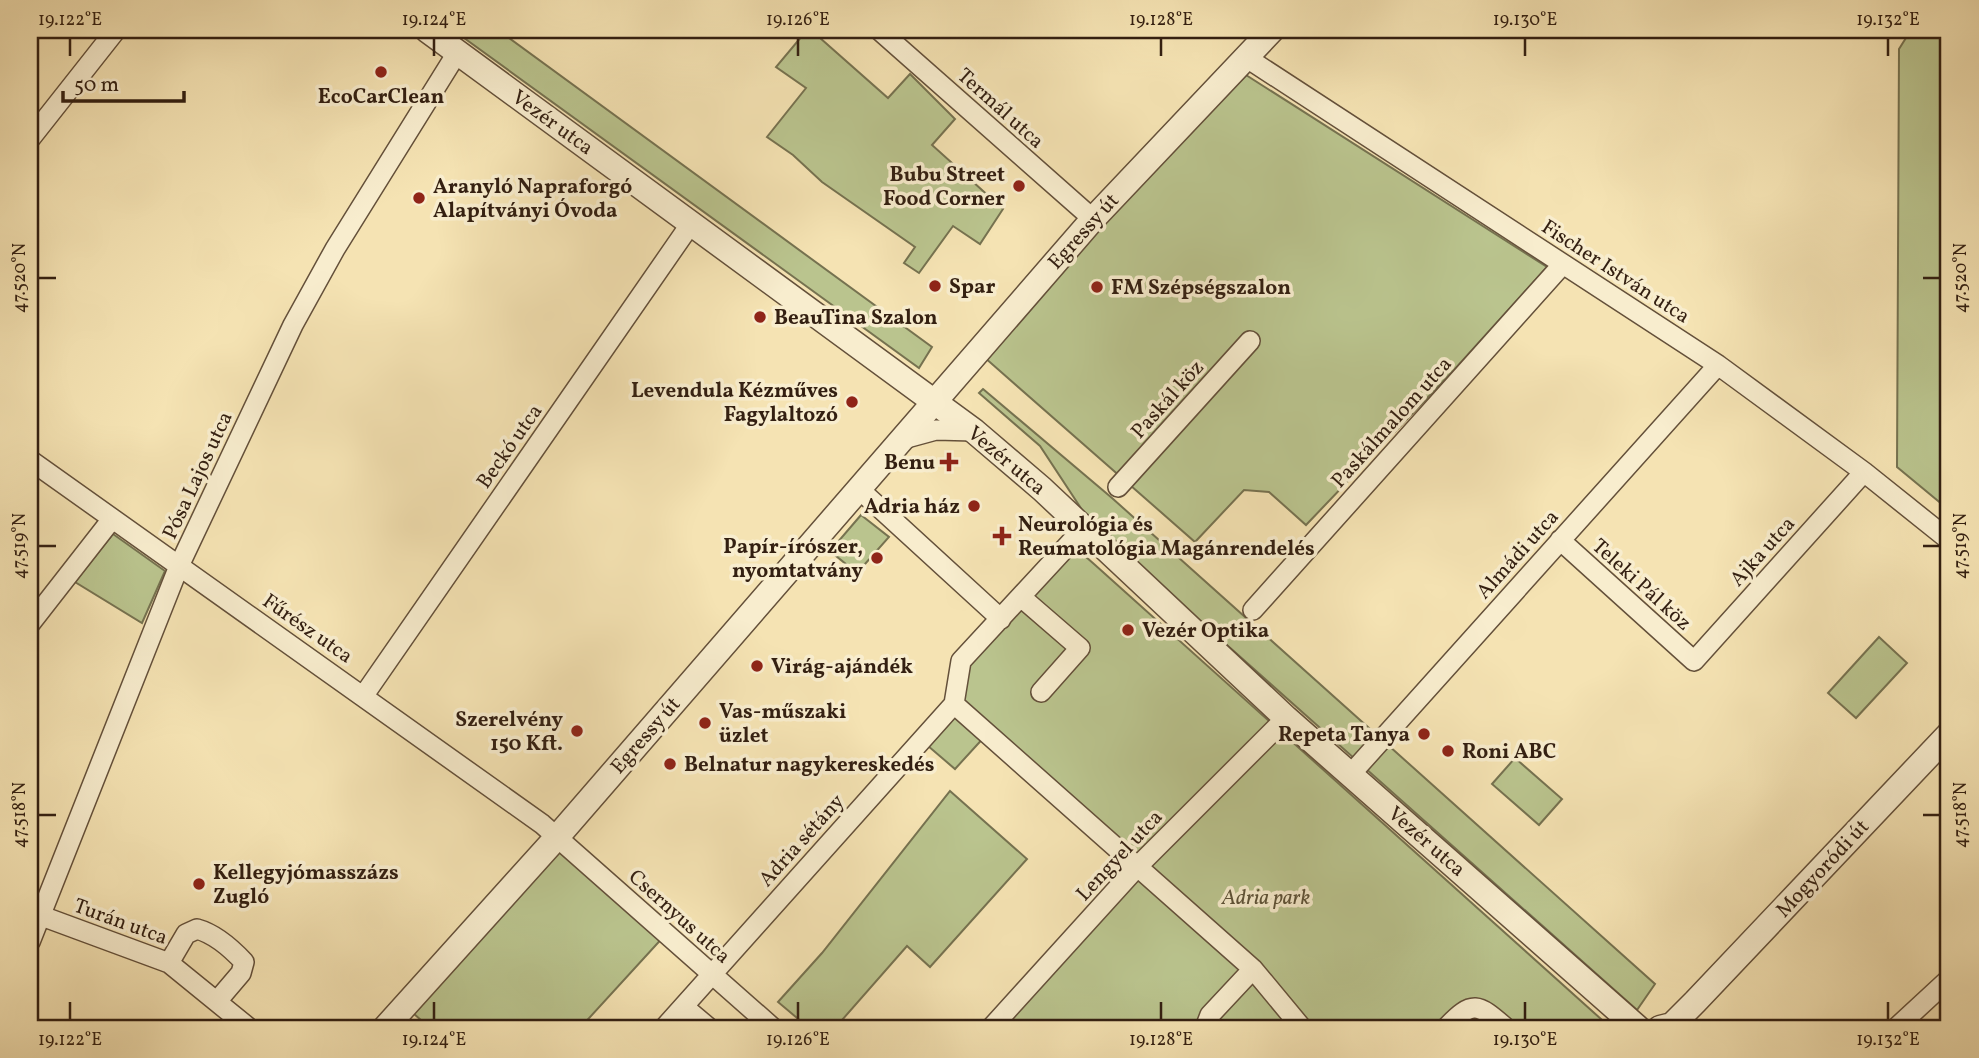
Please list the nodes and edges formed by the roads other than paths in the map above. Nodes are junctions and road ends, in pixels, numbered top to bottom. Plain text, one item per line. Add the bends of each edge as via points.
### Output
1 (117, 30) edge
2 (427, 30) edge
3 (879, 30) edge
4 (1272, 30) edge
5 (457, 53) junction
6 (1247, 58) junction
7 (30, 139) edge
8 (1093, 219) junction
9 (692, 222) junction
10 (1563, 264) junction
11 (1250, 341) dead end
12 (1718, 365) junction
13 (935, 400) junction
14 (974, 431) junction
15 (902, 439) junction
16 (30, 460) edge
17 (1864, 472) junction
18 (1118, 487) dead end
19 (859, 489) junction
20 (112, 519) junction
21 (1083, 529) junction
22 (1560, 540) junction
23 (1949, 540) edge
24 (179, 566) junction
25 (1021, 597) junction
26 (1253, 611) dead end
27 (1001, 619) junction
28 (30, 624) edge
29 (1694, 661) joint
30 (1041, 692) dead end
31 (364, 695) junction
32 (954, 704) junction
33 (1286, 718) junction
34 (1949, 734) edge
35 (1350, 775) junction
36 (558, 836) junction
37 (1137, 867) junction
38 (39, 915) junction
39 (30, 942) edge
40 (169, 963) junction
41 (1253, 969) junction
42 (712, 975) junction
43 (1949, 979) edge
44 (218, 1000) junction
45 (1695, 1002) junction
46 (684, 1007) junction
47 (249, 1028) edge
48 (385, 1028) edge
49 (664, 1028) edge
50 (709, 1028) edge
51 (773, 1028) edge
52 (991, 1028) edge
53 (1205, 1028) edge
54 (1302, 1028) edge
55 (1446, 1028) edge
56 (1506, 1028) edge
57 (1638, 1028) edge
58 (1647, 1028) edge
59 (1660, 1028) edge
60 (1896, 1028) edge

1 - 7 street
2 - 5 street, Vezér utca
3 - 8 street, Termál utca
4 - 6 street, Egressy út
5 - 9 street, Vezér utca
5 - 24 street, Pósa Lajos utca via 293,325
6 - 8 street, Egressy út
6 - 10 street, Fischer István utca
8 - 13 street, Egressy út
9 - 13 street, Vezér utca
9 - 31 street, Beckó utca
10 - 12 street, Fischer István utca
10 - 26 street, Paskálmalom utca
11 - 18 street, Paskál köz
12 - 17 street, Fischer István utca
12 - 22 street, Almádi utca
13 - 14 street, Vezér utca
13 - 15 street, Egressy út
14 - 15 street via 936,430
14 - 21 street, Vezér utca
15 - 19 street, Egressy út
16 - 20 street, Fűrész utca
17 - 23 street, Fischer István utca
17 - 29 street, Ajka utca
19 - 27 street
19 - 36 street, Egressy út
20 - 24 street, Fűrész utca
20 - 28 street
21 - 25 street
21 - 33 street, Vezér utca
22 - 29 street, Teleki Pál köz
22 - 35 street, Almádi utca
24 - 31 street, Fűrész utca
24 - 38 street, Pósa Lajos utca
25 - 27 street
25 - 30 street via 1080,648
27 - 32 street via 961,661
31 - 36 street, Fűrész utca
32 - 37 street
32 - 42 street, Adria sétány
33 - 35 street, Vezér utca
33 - 37 street, Lengyel utca
34 - 45 street, Mogyoródi út
35 - 57 street, Vezér utca
36 - 42 street, Csernyus utca
36 - 48 street, Egressy út
37 - 41 street
37 - 52 street, Lengyel utca
38 - 39 street, Pósa Lajos utca
38 - 40 street, Turán utca
40 - 44 street, Turán utca
40 - 44 street via 186,934 197,929 236,953 244,962 241,973
41 - 53 street via 1210,1015
41 - 54 street
42 - 46 street, Adria sétány
42 - 51 street, Csernyus utca
43 - 60 street
44 - 47 street, Turán utca
45 - 58 street via 1665,1007
45 - 59 street, Mogyoródi út via 1672,1025
46 - 49 street, Adria sétány
46 - 50 street
55 - 56 street via 1468,1008 1477,1007

